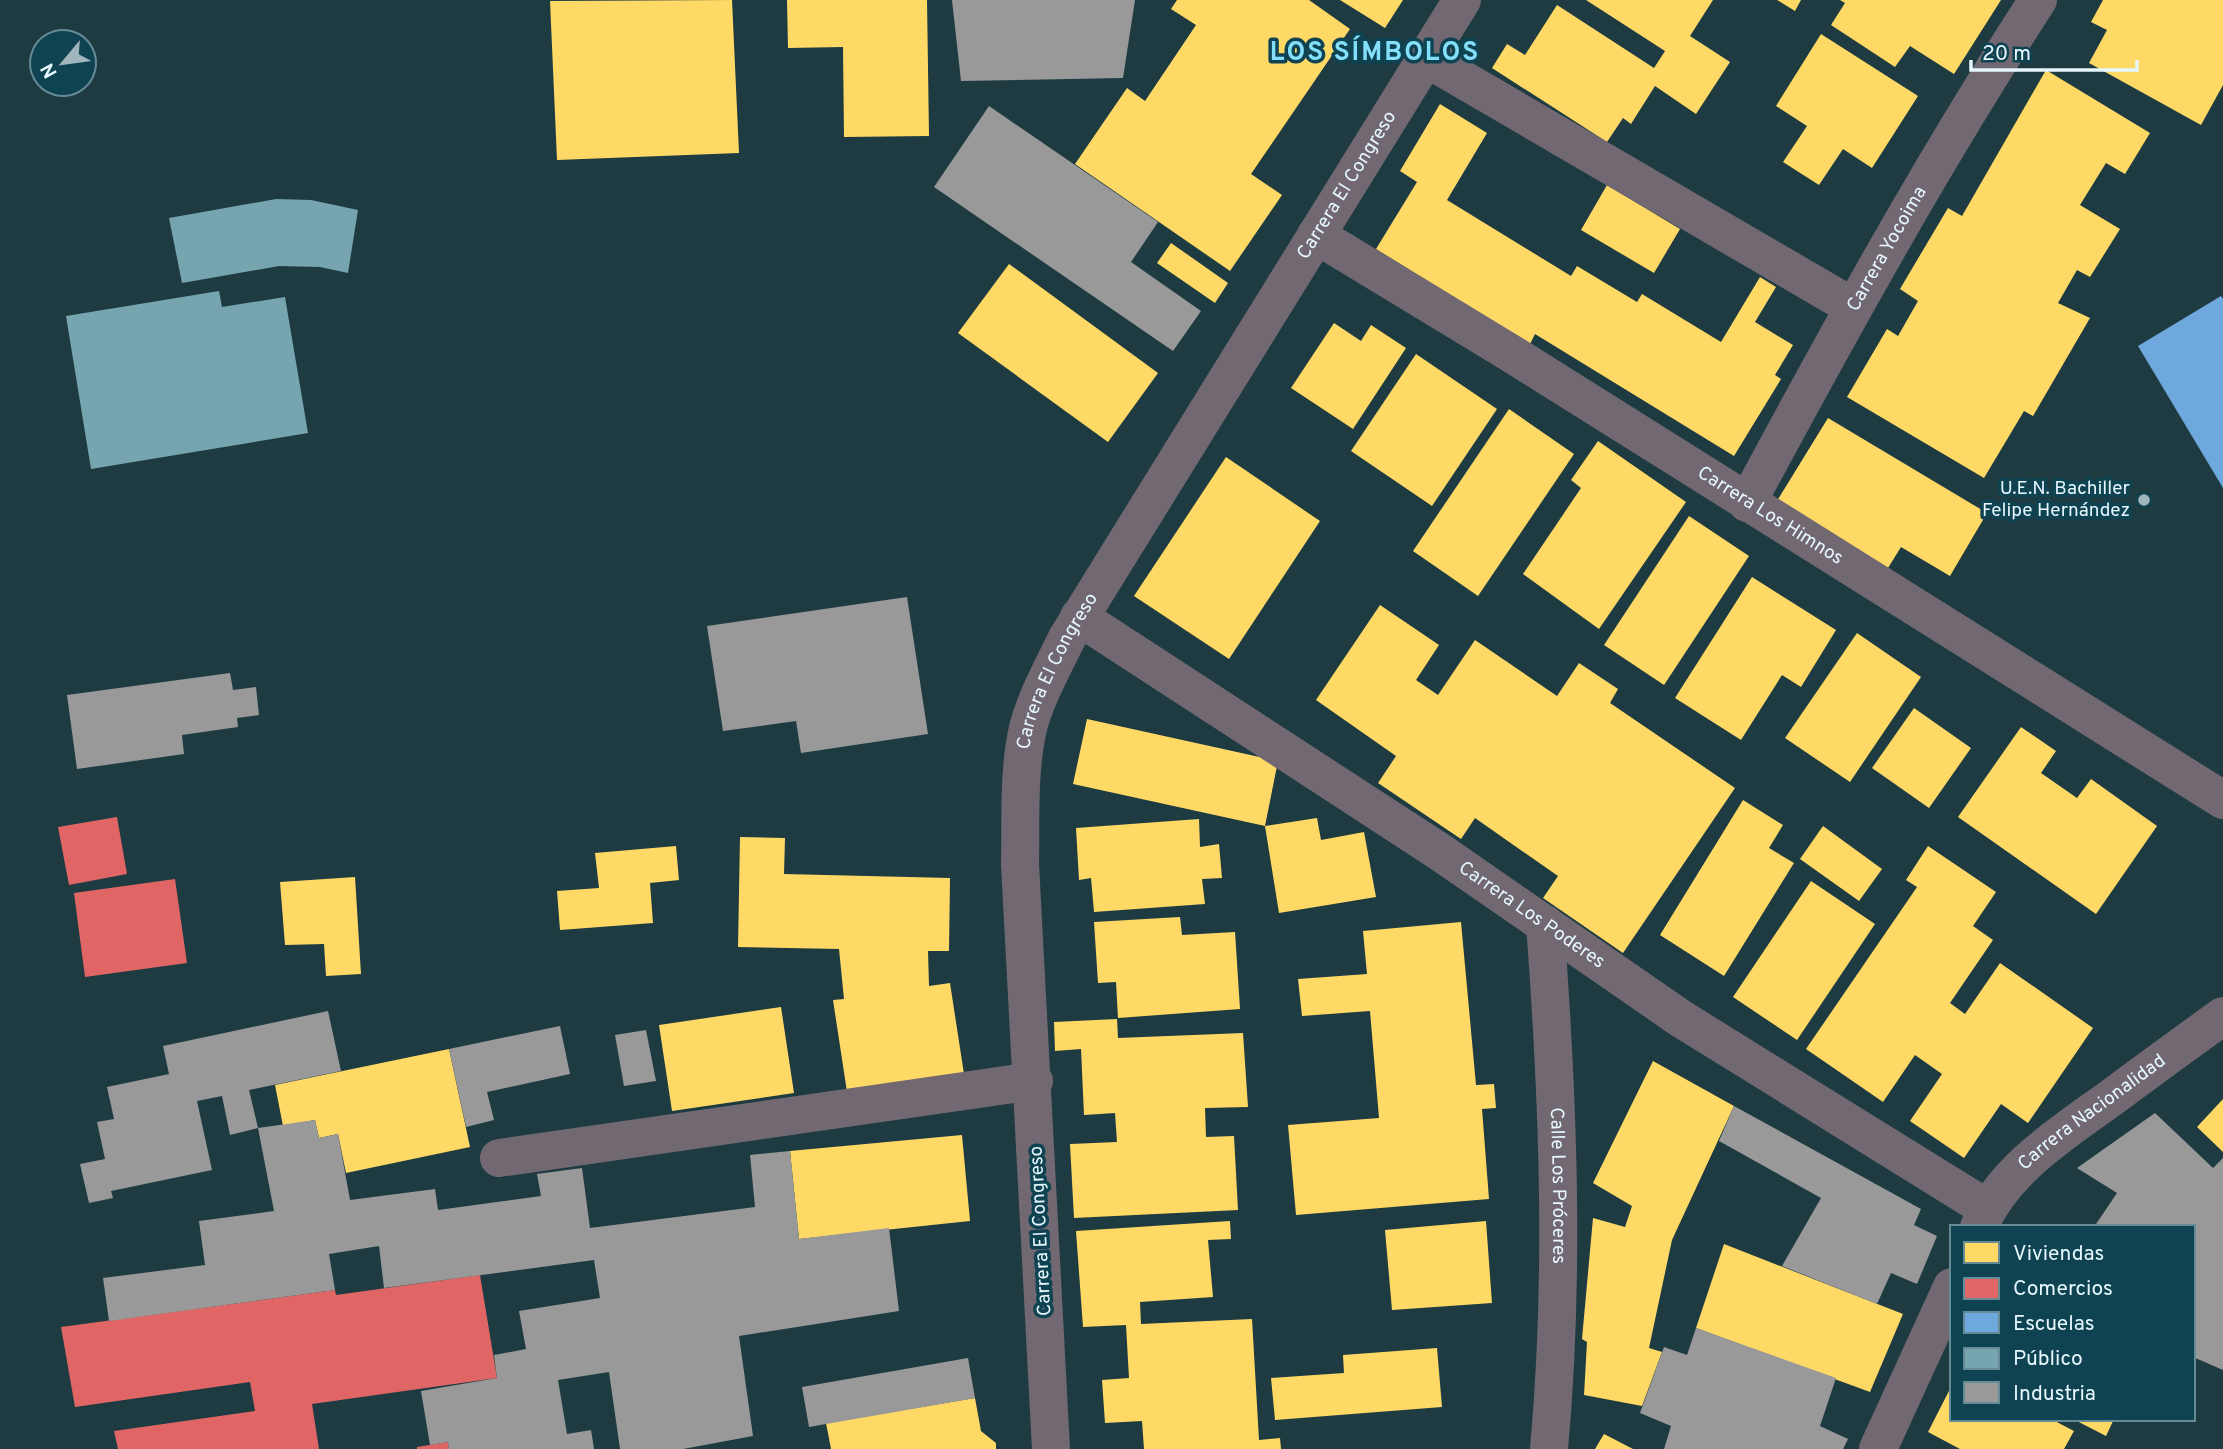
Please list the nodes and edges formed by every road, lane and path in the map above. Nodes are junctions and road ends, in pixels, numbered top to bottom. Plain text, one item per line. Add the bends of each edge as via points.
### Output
1 (1462, 0) edge
2 (2038, 0) edge
3 (1426, 58) junction
4 (1316, 235) junction
5 (1853, 307) junction
6 (1747, 503) junction
7 (1079, 617) junction
8 (2223, 800) edge
9 (1545, 924) junction
10 (2223, 1016) edge
11 (1034, 1081) junction
12 (499, 1158) dead end
13 (1983, 1218) edge
14 (1950, 1291) edge
15 (1051, 1449) edge
16 (1549, 1449) edge
17 (1878, 1449) edge

1 - 3 street, Carrera El Congreso
2 - 5 street, Carrera Yocoima via 1965,112
3 - 4 street, Carrera El Congreso
3 - 5 street
4 - 6 street, Carrera Los Himnos
4 - 7 street, Carrera El Congreso
5 - 6 street, Carrera Yocoima
6 - 8 street, Carrera Los Himnos
7 - 9 street, Carrera Los Poderes
7 - 11 street, Carrera El Congreso via 1045,681 1028,729 1022,787 1020,864
9 - 13 street, Carrera Los Poderes
9 - 16 street, Calle Los Próceres via 1557,1081 1559,1267
10 - 13 street, Carrera Nacionalidad via 2064,1132 2018,1171
11 - 12 street
11 - 15 street, Carrera El Congreso
14 - 17 street

